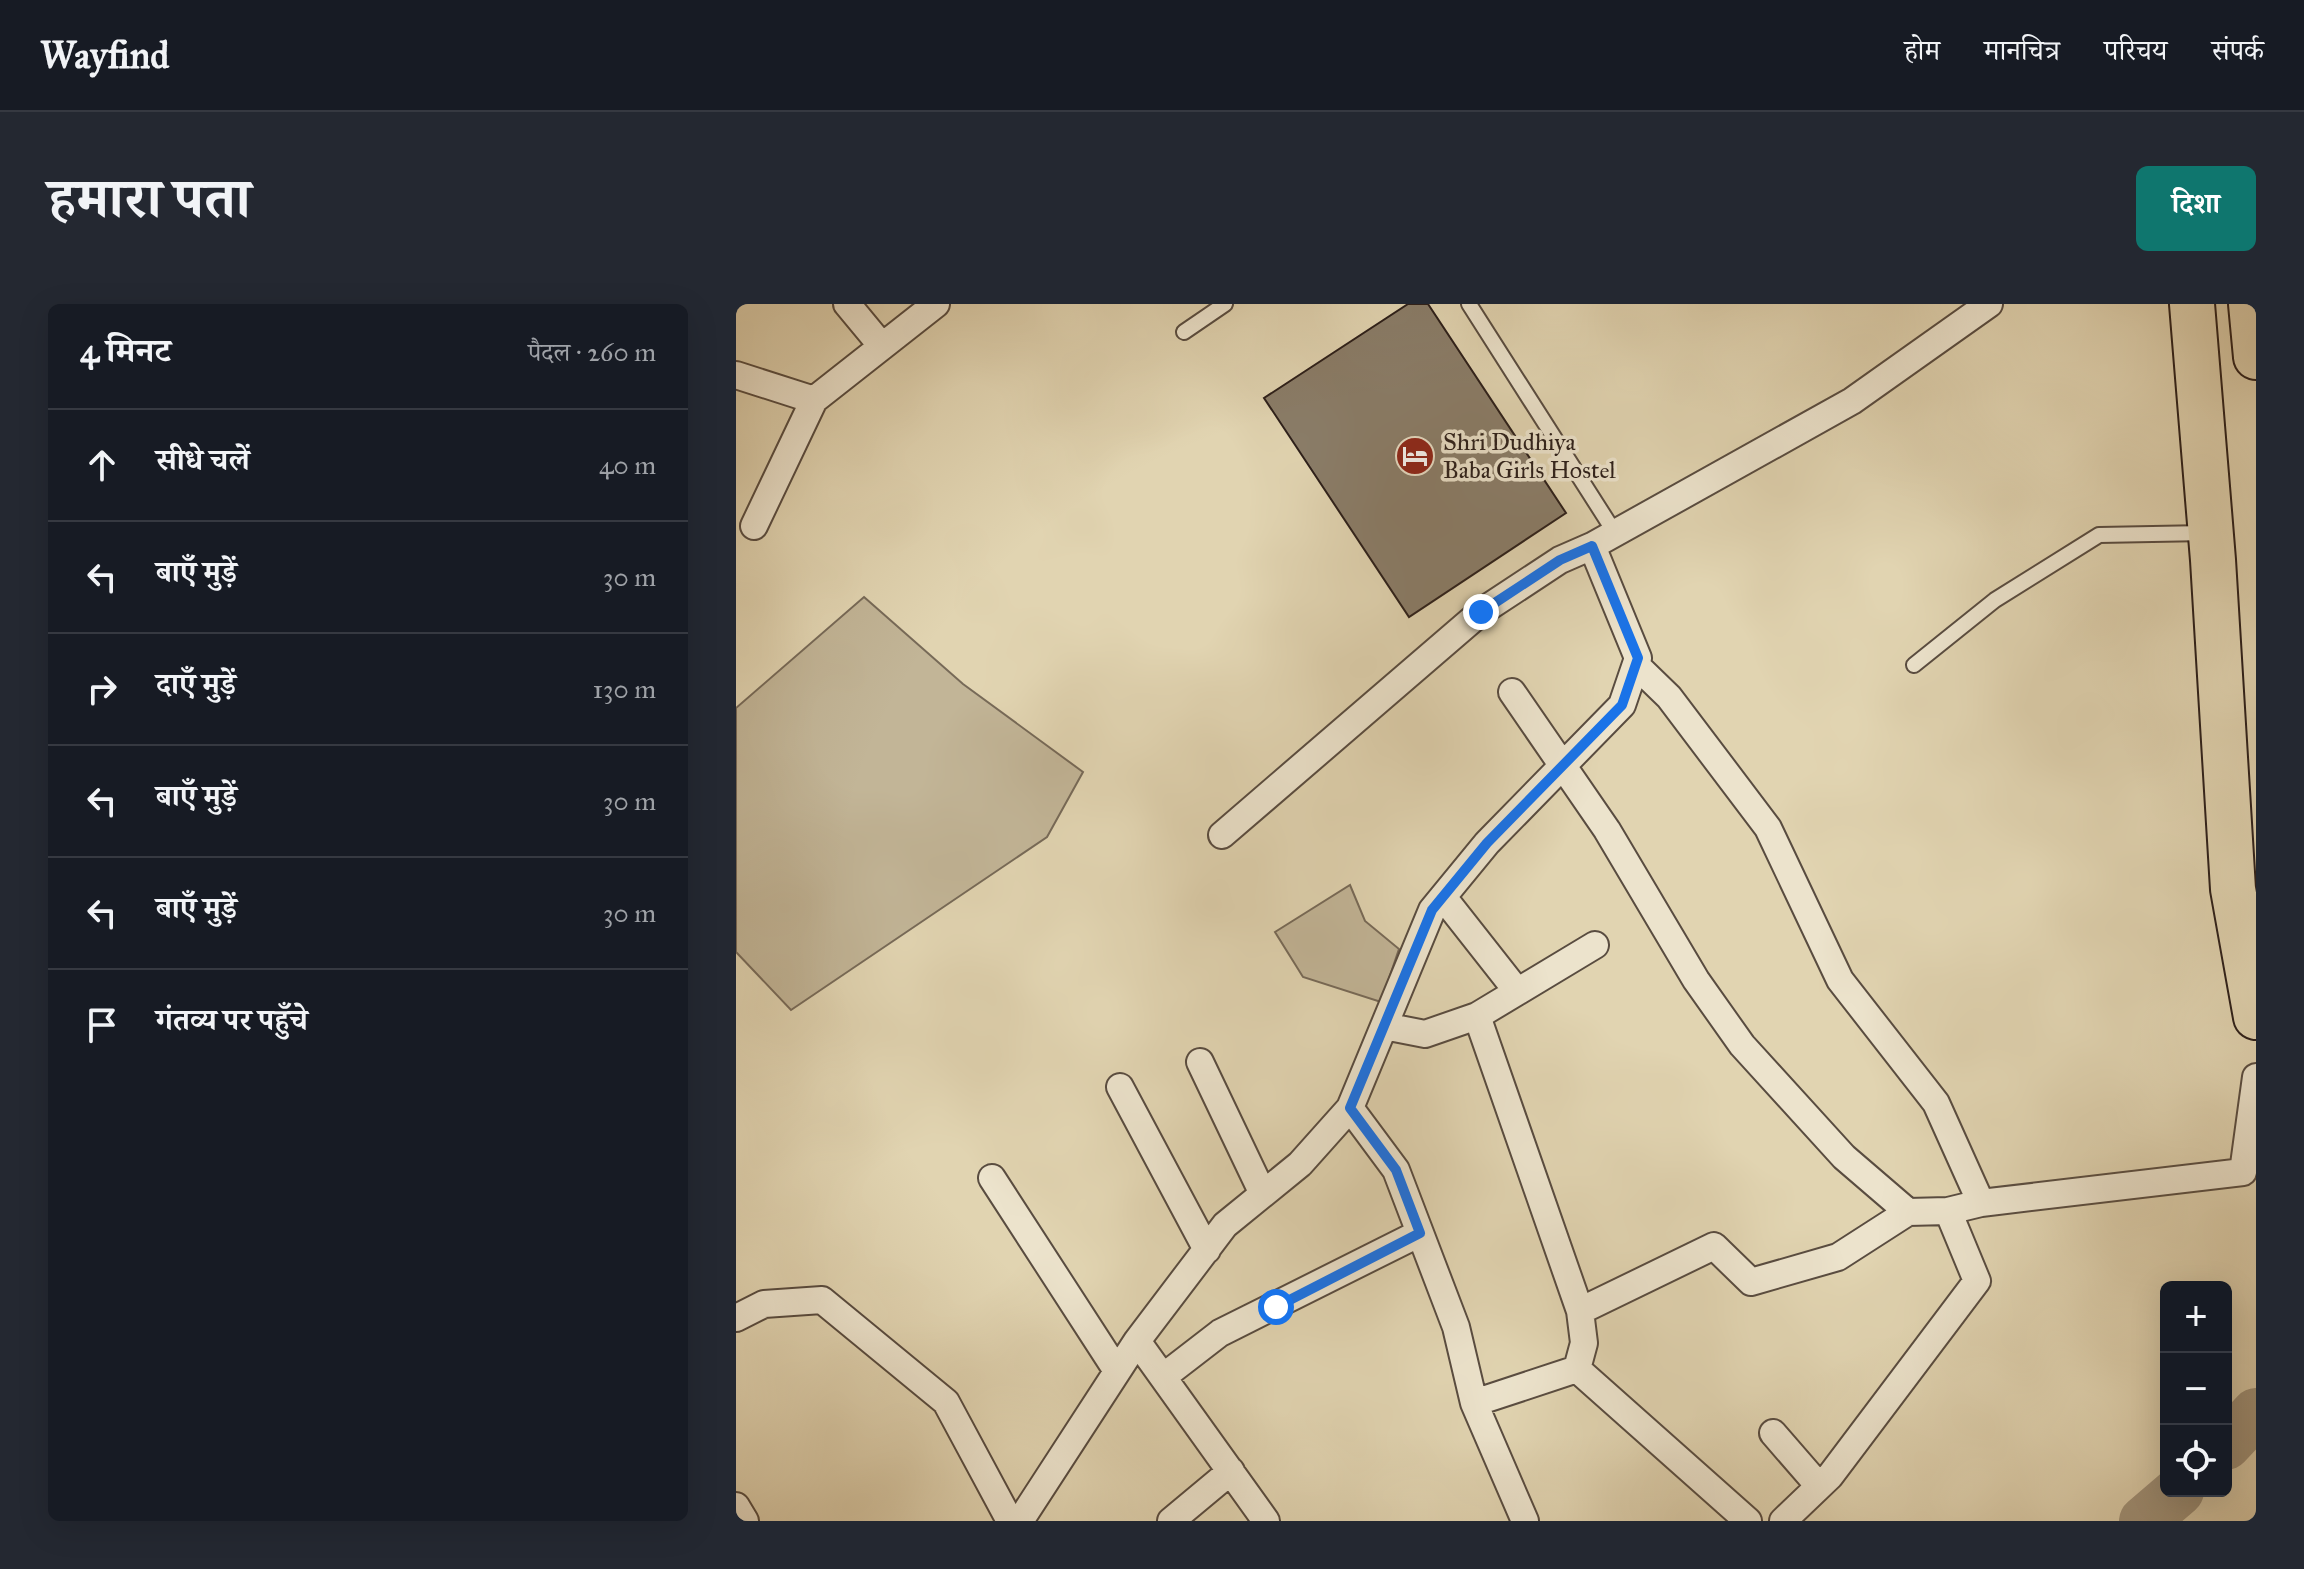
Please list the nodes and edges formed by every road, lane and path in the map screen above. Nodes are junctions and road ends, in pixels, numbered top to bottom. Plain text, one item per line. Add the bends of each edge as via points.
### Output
1 (847, 304) edge
2 (936, 304) edge
3 (1225, 304) edge
4 (1469, 304) edge
5 (1989, 304) edge
6 (2192, 304) edge
7 (2251, 304) edge
8 (1184, 332) dead end
9 (881, 345) junction
10 (2256, 357) edge
11 (736, 375) edge
12 (814, 400) junction
13 (754, 526) dead end
14 (1615, 533) junction
15 (2211, 533) junction
16 (1592, 546) junction
17 (1636, 665) junction
18 (1914, 665) dead end
19 (1512, 692) dead end
20 (1563, 765) junction
21 (1222, 835) dead end
22 (1443, 897) junction
23 (1595, 945) dead end
24 (1517, 991) junction
25 (1477, 1016) junction
26 (2256, 1017) edge
27 (1384, 1026) junction
28 (1200, 1062) dead end
29 (2256, 1077) edge
30 (1120, 1087) dead end
31 (1350, 1108) junction
32 (992, 1178) dead end
33 (1263, 1194) junction
34 (1981, 1203) junction
35 (1948, 1211) junction
36 (1908, 1212) junction
37 (1420, 1233) junction
38 (1207, 1250) junction
39 (1580, 1311) junction
40 (736, 1318) edge
41 (1137, 1341) junction
42 (1577, 1369) junction
43 (1117, 1371) junction
44 (1163, 1377) junction
45 (1474, 1403) junction
46 (1773, 1433) dead end
47 (1231, 1471) junction
48 (1819, 1486) junction
49 (736, 1506) edge
50 (745, 1521) edge
51 (1010, 1521) edge
52 (1020, 1521) edge
53 (1171, 1521) edge
54 (1266, 1521) edge
55 (1525, 1521) edge
56 (1748, 1521) edge
57 (1783, 1521) edge

1 - 9 street
2 - 9 street
3 - 8 lane
4 - 14 lane
5 - 14 street via 1852,401
6 - 15 highway
7 - 10 highway
9 - 12 street
11 - 12 street
12 - 13 street
14 - 16 street
15 - 18 lane via 2099,535 1995,600
15 - 26 highway via 2233,889
16 - 17 street via 1638,658
16 - 21 street via 1560,560 1481,612
17 - 20 street via 1622,705
17 - 34 street via 1669,697 1768,828 1840,980 1936,1103
19 - 20 street
20 - 22 street
20 - 36 street via 1742,1045 1844,1157
22 - 24 street
22 - 27 street via 1432,910
23 - 24 street
24 - 25 street
25 - 27 street via 1425,1034
25 - 39 street
27 - 31 street
28 - 33 street
29 - 34 street via 2243,1172
30 - 38 street
31 - 33 street via 1300,1164
31 - 37 street via 1396,1170
32 - 43 street
33 - 38 street via 1225,1225
34 - 35 street
35 - 36 street
35 - 48 street via 1977,1281
36 - 39 street via 1838,1257 1751,1282 1714,1246
37 - 44 street via 1220,1333
37 - 45 street via 1456,1327
38 - 41 street
39 - 42 street via 1584,1343
40 - 51 street via 764,1304 822,1300 946,1402
41 - 43 street
41 - 44 street
42 - 45 street
42 - 56 street
43 - 52 street
44 - 47 street
45 - 55 street
46 - 48 street
47 - 53 street
47 - 54 street
48 - 57 street
49 - 50 street

